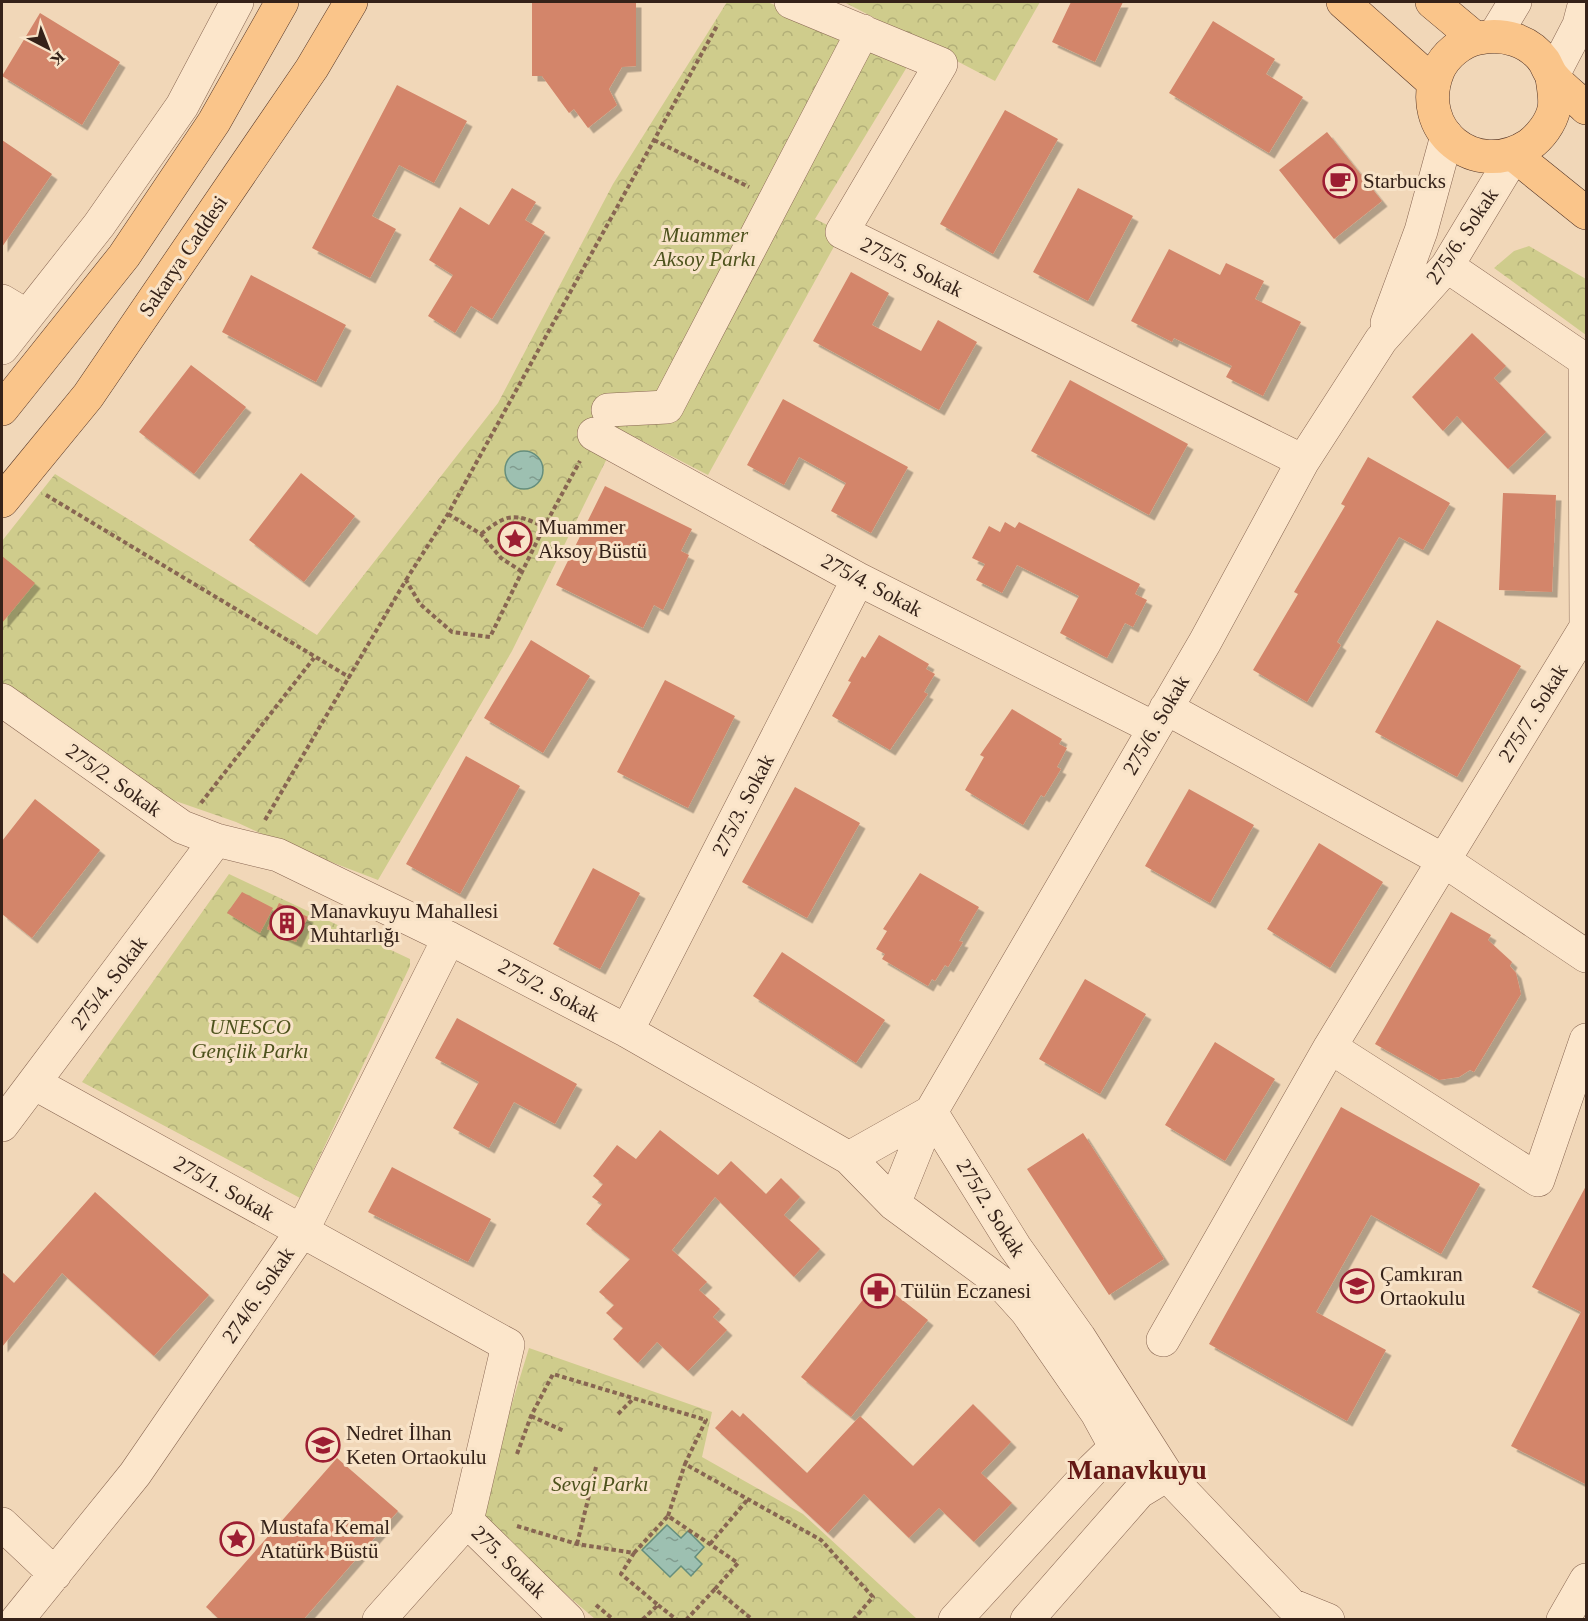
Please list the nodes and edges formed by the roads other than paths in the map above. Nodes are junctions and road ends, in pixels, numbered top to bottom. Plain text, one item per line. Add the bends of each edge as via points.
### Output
1 (237, 2) edge
2 (282, 2) edge
3 (351, 2) edge
4 (791, 2) edge
5 (1343, 2) edge
6 (1432, 2) edge
7 (1515, 2) edge
8 (1585, 2) edge
9 (862, 31) junction
10 (1485, 37) junction
11 (1552, 77) junction
12 (1434, 83) junction
13 (182, 106) junction
14 (1587, 108) edge
15 (214, 122) junction
16 (1447, 136) junction
17 (1514, 155) junction
18 (1587, 213) edge
19 (1447, 266) junction
20 (14, 309) edge
21 (1381, 340) junction
22 (2, 348) edge
23 (2, 409) edge
24 (1303, 461) junction
25 (11, 490) edge
26 (858, 579) junction
27 (1586, 627) edge
28 (2, 700) edge
29 (1160, 718) junction
30 (216, 840) junction
31 (1443, 860) junction
32 (449, 938) junction
33 (1587, 956) edge
34 (627, 1031) junction
35 (1587, 1040) edge
36 (1330, 1047) junction
37 (34, 1083) junction
38 (932, 1112) junction
39 (2, 1125) edge
40 (849, 1158) junction
41 (894, 1203) junction
42 (302, 1231) junction
43 (1163, 1340) dead end
44 (1126, 1437) junction
45 (1167, 1475) junction
46 (2, 1524) edge
47 (473, 1527) junction
48 (55, 1574) junction
49 (1587, 1581) edge
50 (578, 1609) edge
51 (17, 1620) edge
52 (379, 1620) edge
53 (955, 1620) edge
54 (1027, 1620) edge
55 (1328, 1620) edge
56 (1563, 1620) edge

1 - 13 street
2 - 15 main road
3 - 25 main road, Sakarya Caddesi via 312,68 88,396
4 - 9 street, 275/5. Sokak
5 - 12 main road
6 - 10 main road
7 - 10 street
8 - 11 street via 1579,26
9 - 24 street, 275/5. Sokak via 941,64 842,232
9 - 26 street, 275/4. Sokak via 667,407 601,422
10 - 11 main road via 1514,38 1530,47 1544,60
10 - 12 main road via 1461,45 1449,55
11 - 14 main road
11 - 17 main road via 1554,108 1540,137
12 - 16 main road via 1437,120
13 - 15 street
13 - 20 street via 99,225
15 - 23 main road via 124,256
16 - 17 main road via 1477,156
16 - 21 street, 275/6. Sokak via 1421,231
17 - 18 main road
17 - 19 street, 275/6. Sokak
19 - 21 street, 275/6. Sokak
19 - 27 street, 275/7. Sokak via 1585,360
20 - 22 street
21 - 24 street, 275/6. Sokak
24 - 29 street, 275/6. Sokak
26 - 29 street, 275/4. Sokak
26 - 34 street, 275/3. Sokak
27 - 31 street, 275/7. Sokak
28 - 30 street, 275/2. Sokak via 182,827
29 - 31 street, 275/4. Sokak
29 - 38 street, 275/6. Sokak
30 - 32 street, 275/2. Sokak via 278,855
30 - 37 street, 275/4. Sokak
31 - 33 street, 275/4. Sokak
31 - 36 street, 275/7. Sokak
32 - 34 street, 275/2. Sokak
32 - 42 street, 274/6. Sokak
34 - 40 street, 275/2. Sokak
35 - 36 street via 1538,1180
36 - 43 street, 275/7. Sokak
37 - 39 street, 275/4. Sokak
37 - 42 street, 275/1. Sokak
38 - 40 street
38 - 41 street
38 - 44 street, 275/2. Sokak via 1015,1247 1079,1337
40 - 41 street, 275/2. Sokak
41 - 44 street, 275/2. Sokak via 1000,1282 1021,1305 1097,1413
42 - 47 street, 275/1. Sokak via 508,1345
42 - 48 street, 274/6. Sokak via 135,1474
44 - 45 street, 275/2. Sokak
44 - 53 street
45 - 54 street via 1139,1492
45 - 55 street, 275/2. Sokak via 1291,1605
46 - 48 street
47 - 50 street, 275. Sokak
47 - 52 street, 275. Sokak
48 - 51 street, 274/6. Sokak
49 - 56 street

